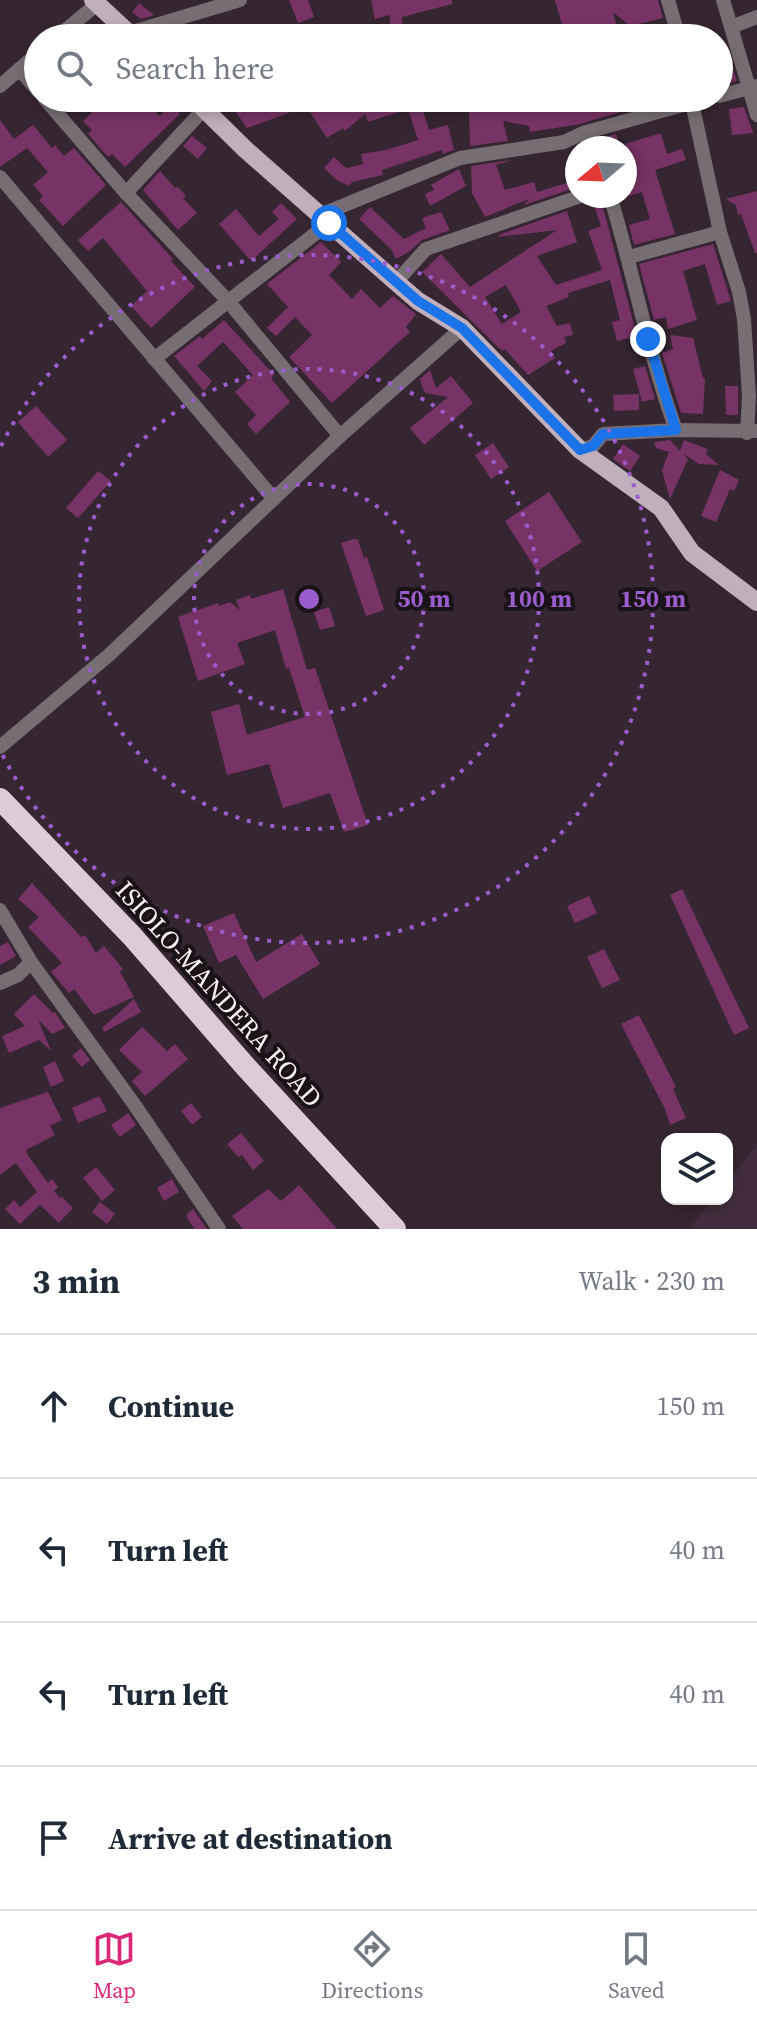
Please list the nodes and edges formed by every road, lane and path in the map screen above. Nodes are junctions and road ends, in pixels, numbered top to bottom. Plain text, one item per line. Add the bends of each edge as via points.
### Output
1 (240, 0) edge
2 (668, 0) edge
3 (723, 0) edge
4 (95, 2) edge
5 (757, 17) edge
6 (71, 24) edge
7 (119, 24) edge
8 (168, 24) edge
9 (675, 24) edge
10 (730, 24) edge
11 (733, 26) edge
12 (733, 32) edge
13 (24, 65) edge
14 (19, 69) junction
15 (24, 75) edge
16 (0, 86) edge
17 (754, 87) edge
18 (733, 92) edge
19 (56, 112) edge
20 (192, 112) edge
21 (208, 112) edge
22 (652, 112) edge
23 (694, 112) edge
24 (757, 115) edge
25 (583, 133) junction
26 (584, 136) edge
27 (0, 177) edge
28 (126, 193) junction
29 (565, 201) edge
30 (614, 208) edge
31 (324, 219) junction
32 (720, 232) junction
33 (629, 257) junction
34 (396, 282) junction
35 (228, 301) junction
36 (757, 304) edge
37 (744, 319) junction
38 (462, 328) junction
39 (154, 359) junction
40 (676, 430) junction
41 (752, 432) edge
42 (340, 436) junction
43 (580, 450) junction
44 (274, 499) junction
45 (757, 602) edge
46 (0, 747) edge
47 (0, 799) edge
48 (0, 910) edge
49 (31, 962) junction
50 (0, 983) edge
51 (219, 1229) edge
52 (395, 1229) edge

1 - 8 street
2 - 9 street
3 - 10 street
4 - 6 street
4 - 7 main road
5 - 11 street
12 - 17 street
13 - 14 street
14 - 15 street
14 - 16 street
17 - 18 street
17 - 24 street
19 - 28 street
20 - 28 street
21 - 31 main road
22 - 25 street
23 - 32 street
25 - 26 street
25 - 31 street via 564,142 460,158
27 - 39 street
28 - 35 street
29 - 34 street via 426,249
30 - 33 street
31 - 34 main road
31 - 35 street
32 - 33 street
32 - 37 street
33 - 40 street
34 - 38 main road
35 - 39 street
35 - 42 street
36 - 37 street
37 - 41 street
38 - 42 street
38 - 43 main road
39 - 44 street
40 - 41 street
40 - 43 street via 603,434 593,446
42 - 44 street
43 - 45 main road via 661,508 692,553
44 - 46 street via 109,655
47 - 52 highway, ISIOLO-MANDERA ROAD via 132,936
48 - 49 street
49 - 50 street
49 - 51 street

